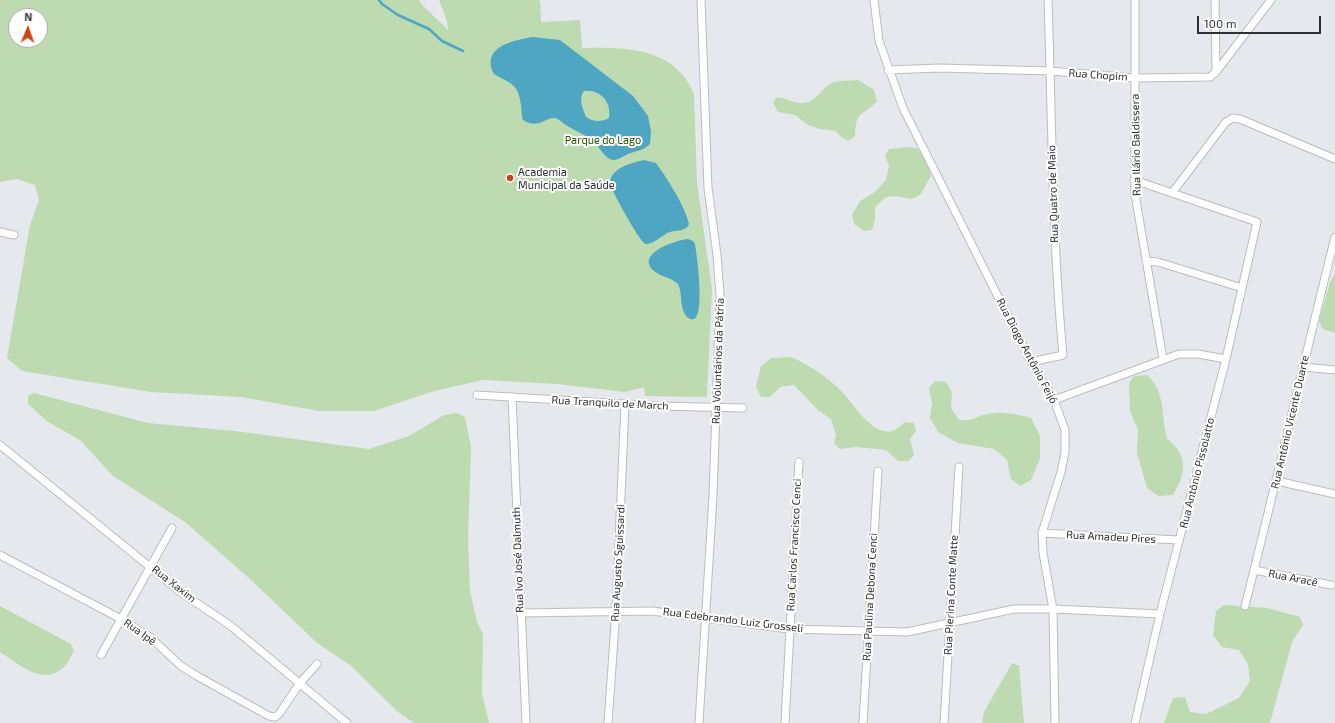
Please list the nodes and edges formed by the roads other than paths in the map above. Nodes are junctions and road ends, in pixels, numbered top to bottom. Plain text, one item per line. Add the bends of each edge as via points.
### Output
1 (701, 0) edge
2 (874, 0) edge
3 (1048, 0) edge
4 (1135, 0) edge
5 (1215, 0) edge
6 (1270, 0) edge
7 (888, 70) junction
8 (1050, 71) junction
9 (1216, 72) junction
10 (1135, 78) junction
11 (1335, 159) edge
12 (1134, 180) junction
13 (1172, 193) junction
14 (0, 232) edge
15 (14, 235) dead end
16 (1335, 237) edge
17 (1146, 261) junction
18 (1242, 288) junction
19 (1163, 359) junction
20 (1226, 359) junction
21 (1032, 362) junction
22 (1302, 367) junction
23 (1335, 370) edge
24 (477, 395) dead end
25 (512, 397) junction
26 (1054, 400) junction
27 (625, 404) junction
28 (716, 407) junction
29 (743, 408) dead end
30 (0, 445) edge
31 (799, 462) dead end
32 (959, 467) dead end
33 (878, 471) dead end
34 (1277, 481) junction
35 (1335, 494) edge
36 (172, 528) dead end
37 (1042, 533) junction
38 (1179, 540) junction
39 (0, 555) edge
40 (151, 567) junction
41 (1254, 570) junction
42 (1331, 586) dead end
43 (1245, 606) dead end
44 (1053, 608) junction
45 (616, 610) junction
46 (520, 612) junction
47 (1160, 614) junction
48 (705, 616) junction
49 (121, 619) junction
50 (949, 622) junction
51 (789, 628) junction
52 (868, 630) junction
53 (101, 655) dead end
54 (317, 664) dead end
55 (300, 683) junction
56 (348, 723) edge
57 (526, 723) edge
58 (608, 723) edge
59 (699, 723) edge
60 (785, 723) edge
61 (863, 723) edge
62 (944, 723) edge
63 (1055, 723) edge
64 (1135, 723) edge

1 - 28 street, Rua Voluntários da Pátria via 708,188 720,294
2 - 7 street, Rua Diogo Antônio Feijó via 879,41
3 - 8 street, Rua Quatro de Maio
4 - 10 street, Rua Ilário Baldissera
5 - 9 street
6 - 9 street
7 - 8 street, Rua Chopim via 940,68
7 - 21 street, Rua Diogo Antônio Feijó via 903,108
8 - 10 street, Rua Chopim
8 - 21 street, Rua Quatro de Maio via 1053,214 1063,355
9 - 10 street, Rua Chopim via 1210,77
10 - 12 street, Rua Ilário Baldissera
11 - 13 street via 1233,118 1226,122
12 - 13 street
12 - 17 street, Rua Ilário Baldissera
13 - 18 street, Rua Antônio Pissolatto via 1257,222
14 - 15 street
16 - 22 street, Rua Antônio Vicente Duarte
17 - 18 street via 1158,262
17 - 19 street, Rua Ilário Baldissera
18 - 20 street, Rua Antônio Pissolatto
19 - 20 street via 1179,354
19 - 26 street
20 - 38 street, Rua Antônio Pissolatto
21 - 26 street, Rua Diogo Antônio Feijó
22 - 23 street
22 - 34 street, Rua Antônio Vicente Duarte
24 - 25 street, Rua Tranquilo de March
25 - 27 street, Rua Tranquilo de March
25 - 46 street, Rua Ivo José Dalmuth
26 - 37 street, Rua Diogo Antônio Feijó via 1065,430 1065,452
27 - 28 street, Rua Tranquilo de March
27 - 45 street, Rua Augusto Sguissardi
28 - 29 street, Rua Tranquilo de March
28 - 48 street, Rua Voluntários da Pátria
30 - 40 street, Rua Xaxim
31 - 51 street, Rua Carlos Francisco Cenci
32 - 50 street, Rua Pierina Conte Matte
33 - 52 street, Rua Paulina Debona Cenci
34 - 35 street
34 - 41 street, Rua Antônio Vicente Duarte
36 - 40 street
37 - 38 street, Rua Amadeu Pires
37 - 44 street, Rua Diogo Antônio Feijó via 1042,553
38 - 47 street, Rua Antônio Pissolatto
39 - 49 street, Rua Ipê
40 - 49 street
40 - 55 street, Rua Xaxim via 182,593 231,626
41 - 42 street, Rua Aracê
41 - 43 street, Rua Antônio Vicente Duarte
44 - 47 street, Rua Edebrando Luiz Grosseli
44 - 50 street, Rua Edebrando Luiz Grosseli via 1014,609
44 - 63 street, Rua Diogo Antônio Feijó
45 - 46 street, Rua Edebrando Luiz Grosseli via 573,613
45 - 48 street, Rua Edebrando Luiz Grosseli
45 - 58 street, Rua Augusto Sguissardi
46 - 57 street, Rua Ivo José Dalmuth
47 - 64 street, Rua Antônio Pissolatto
48 - 51 street, Rua Edebrando Luiz Grosseli
48 - 59 street, Rua Voluntários da Pátria
49 - 53 street
49 - 55 street, Rua Ipê via 150,637 181,666 196,676 269,716 275,717 279,714
50 - 52 street, Rua Edebrando Luiz Grosseli via 906,632
50 - 62 street, Rua Pierina Conte Matte
51 - 52 street, Rua Edebrando Luiz Grosseli
51 - 60 street, Rua Carlos Francisco Cenci
52 - 61 street, Rua Paulina Debona Cenci
54 - 55 street
55 - 56 street, Rua Xaxim

